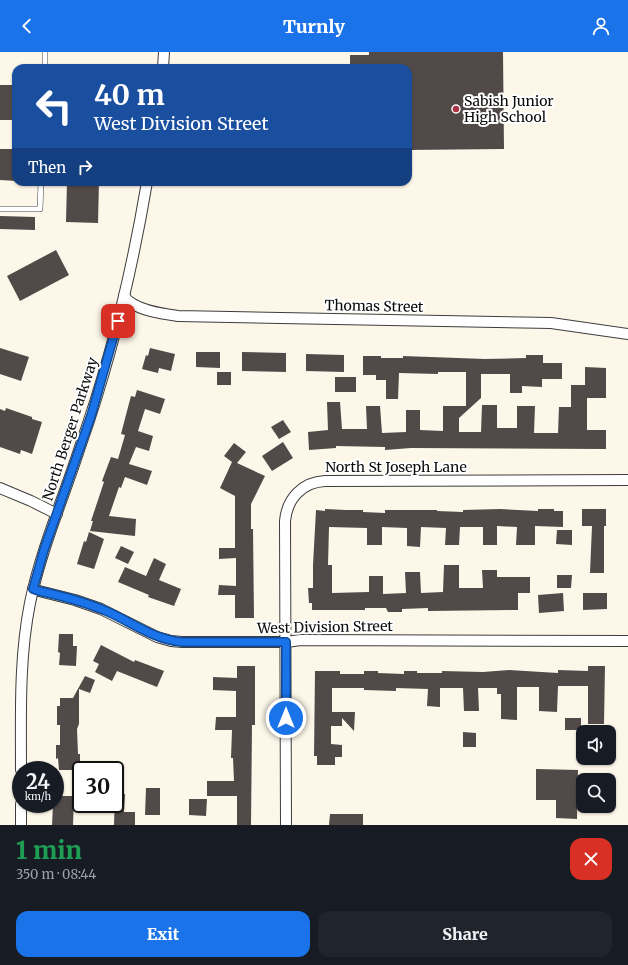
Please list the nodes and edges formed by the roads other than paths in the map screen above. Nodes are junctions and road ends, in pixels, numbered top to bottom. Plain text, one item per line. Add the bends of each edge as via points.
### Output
1 (45, 52) edge
2 (164, 52) edge
3 (45, 64) edge
4 (163, 64) edge
5 (41, 186) edge
6 (146, 186) edge
7 (0, 209) edge
8 (124, 296) junction
9 (628, 334) edge
10 (628, 480) edge
11 (0, 488) edge
12 (57, 514) junction
13 (33, 589) junction
14 (628, 641) edge
15 (286, 642) junction
16 (21, 761) edge
17 (21, 813) edge
18 (21, 825) edge
19 (286, 825) edge

1 - 3 lane
2 - 4 street
5 - 7 lane via 40,210
6 - 8 street, North Berger Parkway
8 - 9 street, Thomas Street via 127,301 143,308 178,316 550,323
8 - 12 street, North Berger Parkway via 100,386
10 - 15 street, North St Joseph Lane via 325,481 306,485 292,498 287,508
11 - 12 street
12 - 13 street, North Berger Parkway
13 - 15 street, West Division Street via 101,609 152,635 171,641
13 - 16 street, North Berger Parkway via 22,669
14 - 15 street, West Division Street
15 - 19 street, North St Joseph Lane
17 - 18 street

